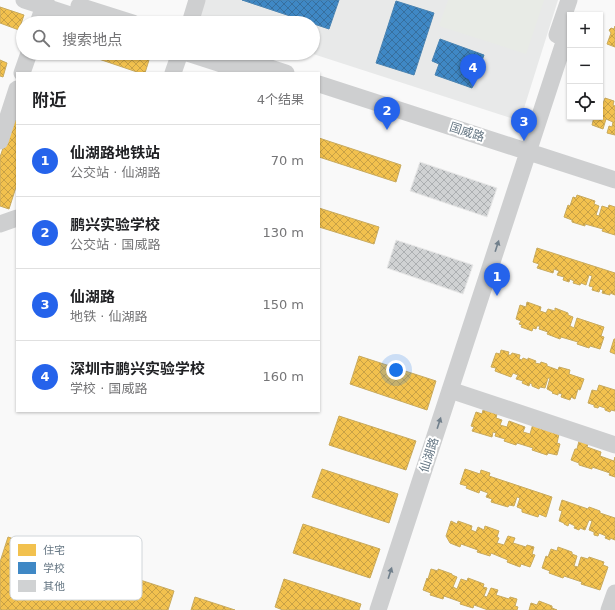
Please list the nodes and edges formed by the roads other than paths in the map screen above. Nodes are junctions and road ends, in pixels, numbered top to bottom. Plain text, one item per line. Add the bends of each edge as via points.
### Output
1 (24, 0) edge
2 (62, 0) edge
3 (197, 0) edge
4 (569, 0) edge
5 (578, 0) edge
6 (45, 3) edge
7 (574, 12) edge
8 (40, 16) edge
9 (78, 16) edge
10 (111, 16) edge
11 (192, 16) edge
12 (567, 32) edge
13 (27, 60) edge
14 (178, 60) edge
15 (209, 60) edge
16 (246, 60) edge
17 (22, 72) edge
18 (173, 72) edge
19 (246, 72) edge
20 (283, 72) edge
21 (320, 84) edge
22 (16, 92) edge
23 (320, 96) edge
24 (0, 141) edge
25 (524, 154) junction
26 (615, 180) edge
27 (615, 192) edge
28 (16, 218) edge
29 (0, 224) edge
30 (450, 390) junction
31 (615, 445) edge
32 (615, 592) edge
33 (378, 610) edge
34 (609, 610) edge

1 - 6 street
2 - 10 street
3 - 11 street
4 - 25 street, 仙湖路
5 - 7 street
6 - 8 street
6 - 9 street
12 - 25 street, 仙湖路
13 - 17 street
14 - 18 street
15 - 19 street
16 - 20 street
21 - 25 street, 国威路
22 - 24 street
23 - 25 street, 国威路
25 - 26 street, 国威路
25 - 27 street, 国威路
30 -> 25 street, 仙湖路
28 - 29 street
30 - 31 street
33 -> 30 street, 仙湖路
32 - 34 street

